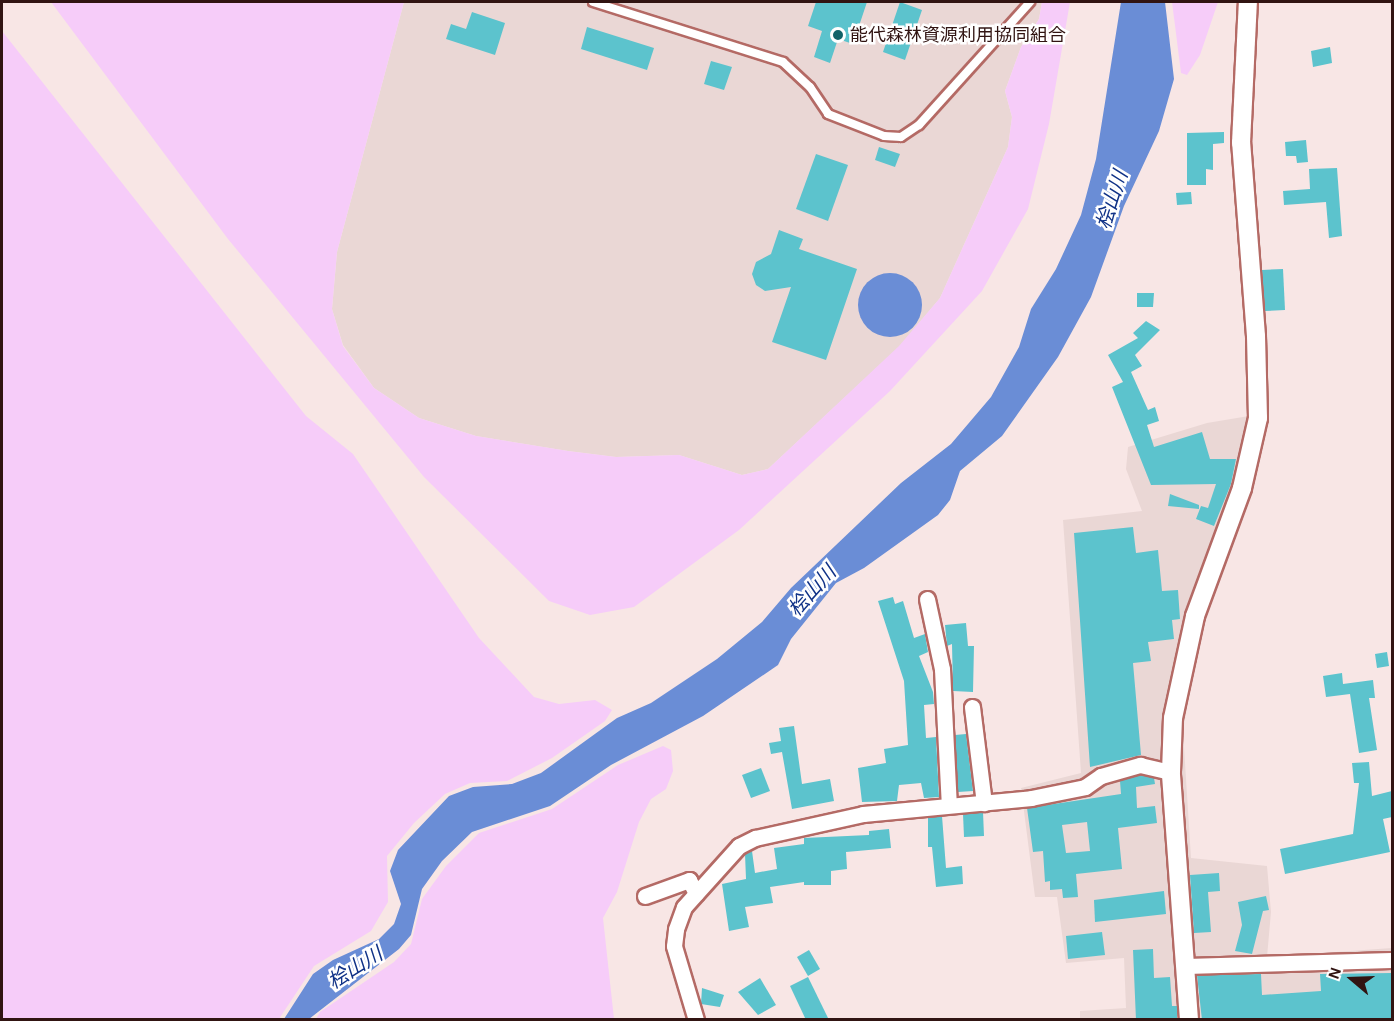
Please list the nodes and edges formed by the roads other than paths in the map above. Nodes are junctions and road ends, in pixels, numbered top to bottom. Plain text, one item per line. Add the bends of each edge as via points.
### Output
1 (593, 2) edge
2 (1030, 2) edge
3 (1248, 2) edge
4 (927, 599) dead end
5 (972, 707) dead end
6 (1171, 772) junction
7 (984, 803) junction
8 (949, 805) junction
9 (696, 893) junction
10 (645, 896) dead end
11 (1392, 960) edge
12 (1185, 966) junction
13 (696, 1020) edge
14 (1189, 1020) edge

1 - 2 lane via 783,62 810,87 828,114 884,136 901,137 919,125
3 - 6 street via 1241,143 1256,336 1258,418 1250,461 1195,616 1179,678
4 - 8 street via 942,669
5 - 7 street
6 - 7 street via 1140,765 1101,776 1084,787
6 - 12 street
7 - 8 street
8 - 9 street via 863,814 755,838 739,846
9 - 10 street via 689,880
9 - 13 street via 684,907 674,946
11 - 12 street
12 - 14 street

